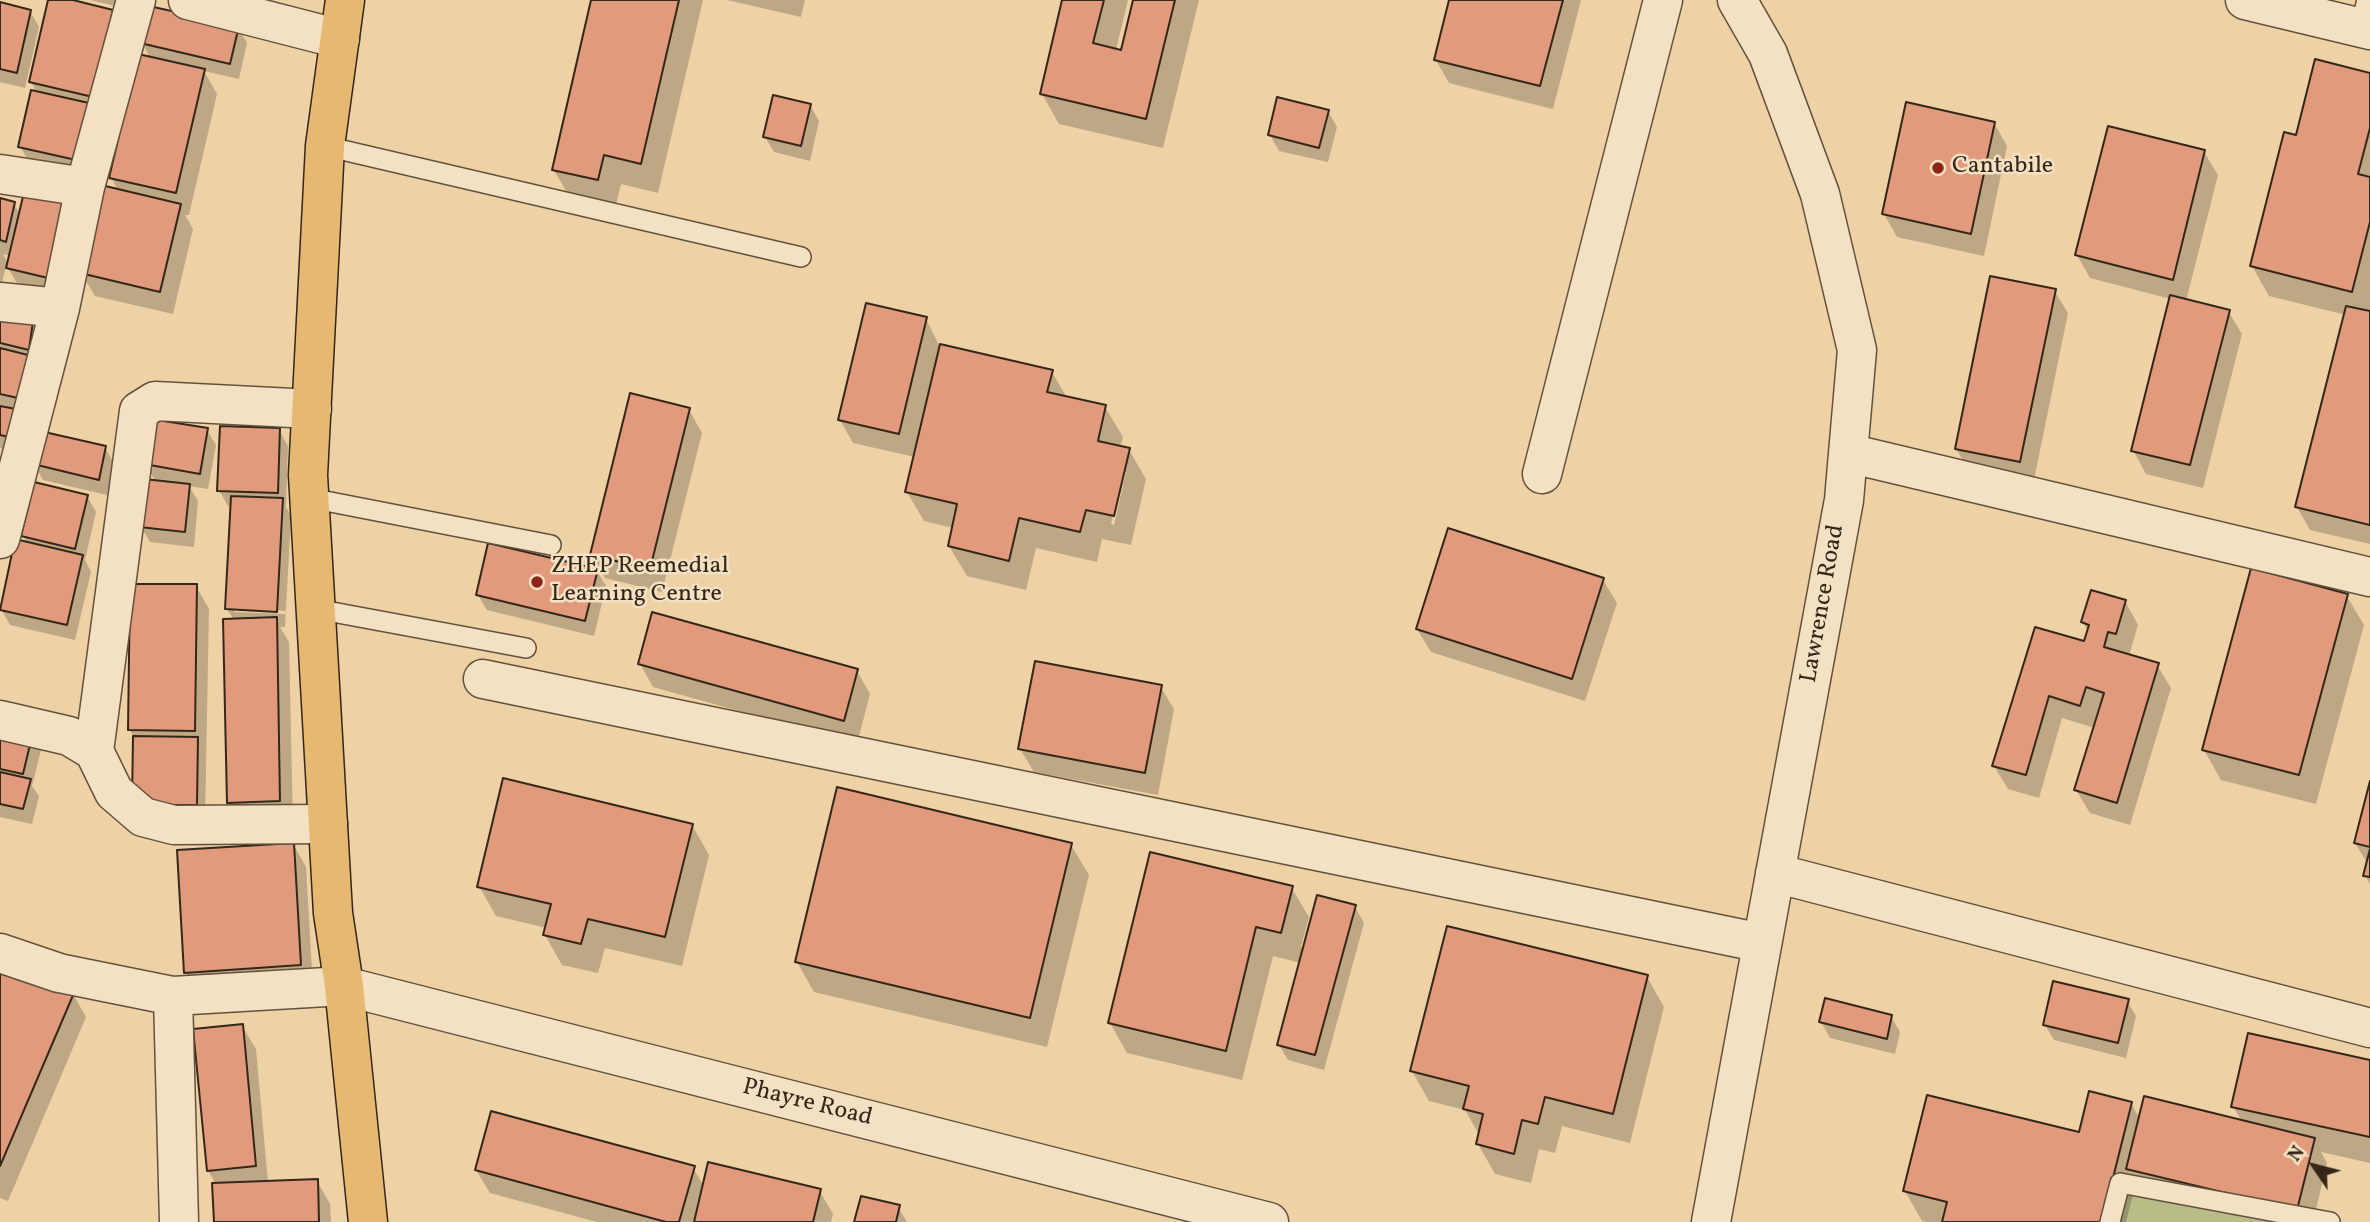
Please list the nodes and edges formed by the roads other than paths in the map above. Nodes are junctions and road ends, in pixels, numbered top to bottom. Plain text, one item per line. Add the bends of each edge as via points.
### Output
1 (188, 0) edge
2 (345, 0) edge
3 (1663, 0) edge
4 (1737, 0) edge
5 (2245, 0) edge
6 (125, 1) edge
7 (2366, 20) edge
8 (340, 39) junction
9 (325, 146) junction
10 (0, 174) edge
11 (85, 187) junction
12 (802, 257) dead end
13 (0, 302) edge
14 (60, 308) junction
15 (312, 409) junction
16 (1848, 453) junction
17 (1542, 474) dead end
18 (310, 498) junction
19 (0, 538) edge
20 (551, 545) dead end
21 (2370, 577) edge
22 (316, 609) junction
23 (526, 648) dead end
24 (483, 680) dead end
25 (0, 720) edge
26 (94, 751) junction
27 (328, 824) junction
28 (1775, 873) junction
29 (1762, 943) junction
30 (0, 953) edge
31 (344, 986) junction
32 (173, 996) junction
33 (2370, 1028) edge
34 (179, 1222) edge
35 (368, 1222) edge
36 (1269, 1222) edge
37 (1711, 1222) edge
38 (2110, 1222) edge
39 (2330, 1222) edge

1 - 8 street
2 - 8 highway
3 - 17 street
4 - 16 street, Lawrence Road via 1768,54 1820,194 1857,350
5 - 7 street
6 - 11 street
8 - 9 highway
9 - 12 lane
9 - 15 highway
10 - 11 street
11 - 14 street
13 - 14 street
14 - 19 street
15 - 18 highway
15 - 26 street via 155,401 139,411
16 - 21 street
16 - 28 street, Lawrence Road via 1844,500
18 - 20 lane
18 - 22 highway
22 - 23 lane
22 - 27 highway
24 - 29 street
25 - 26 street via 69,736
26 - 27 street via 114,792 143,817 174,825
27 - 31 highway via 333,913
28 - 29 street, Lawrence Road
28 - 33 street
29 - 37 street, Lawrence Road
30 - 32 street, Phayre Road via 59,973
31 - 32 street, Phayre Road
31 - 35 highway
31 - 36 street, Phayre Road
32 - 34 street
38 - 39 lane via 2120,1183

